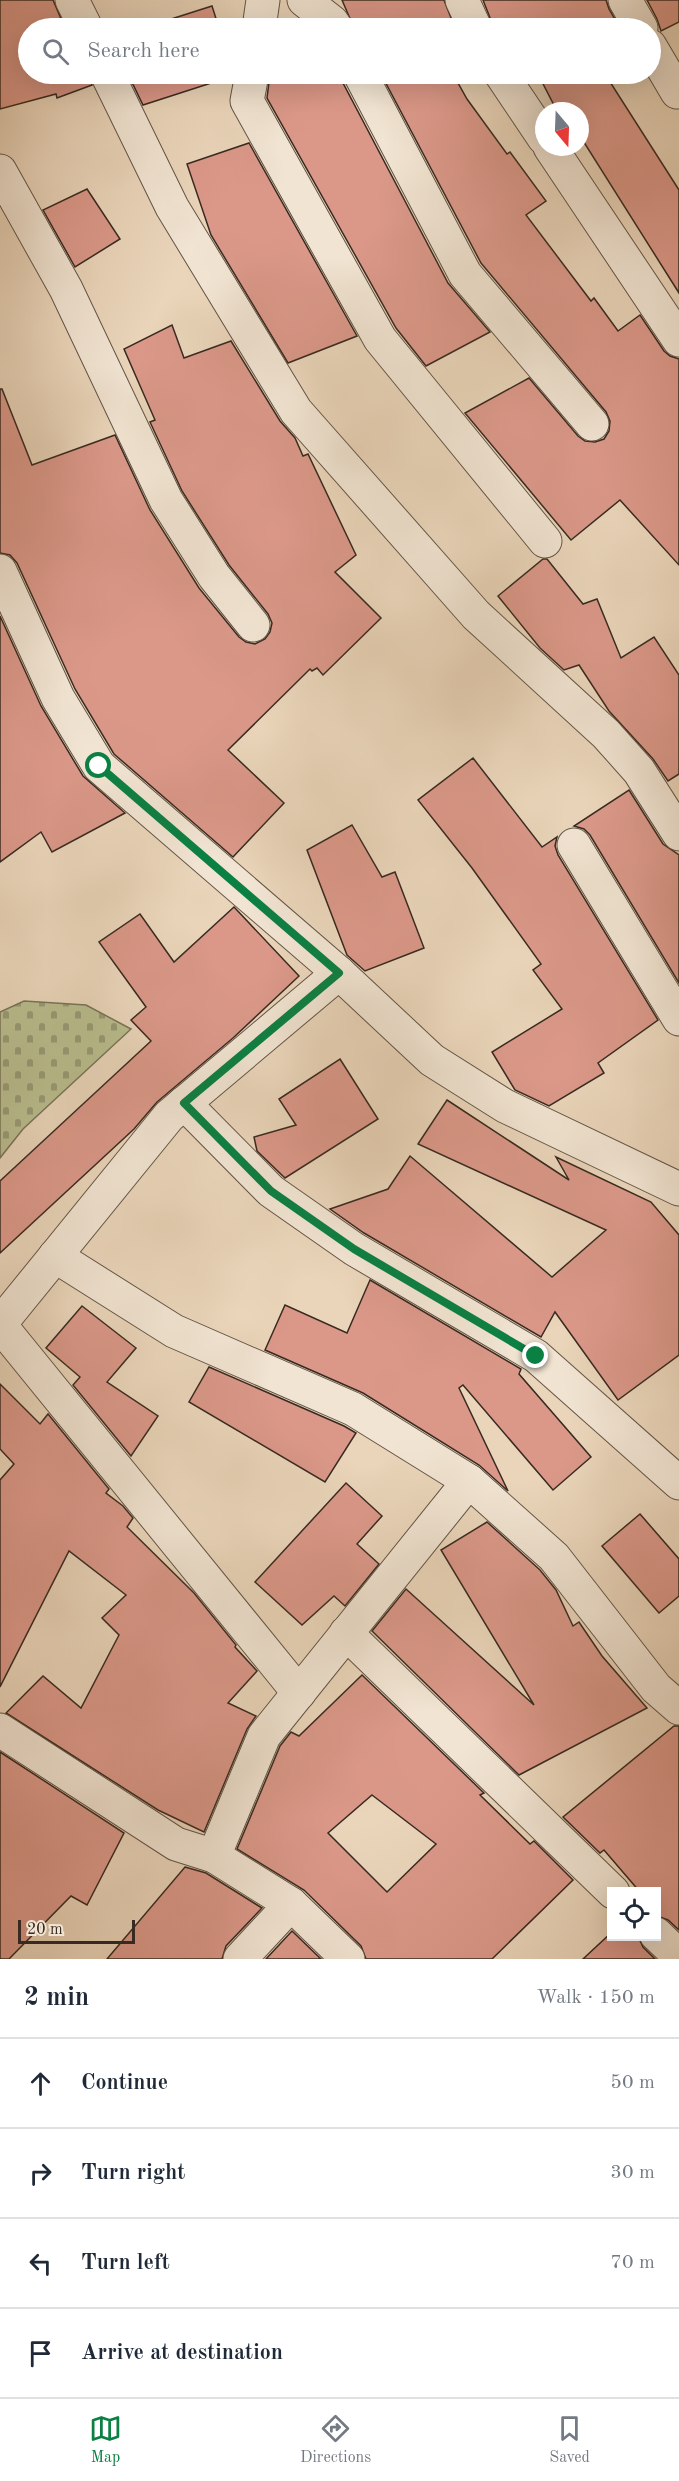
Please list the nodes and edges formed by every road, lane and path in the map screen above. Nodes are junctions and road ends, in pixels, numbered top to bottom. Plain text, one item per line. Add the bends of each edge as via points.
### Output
1 (72, 0) edge
2 (264, 0) edge
3 (304, 0) edge
4 (462, 0) edge
5 (625, 0) edge
6 (81, 18) edge
7 (261, 18) edge
8 (327, 18) edge
9 (470, 18) edge
10 (635, 18) edge
11 (661, 64) edge
12 (112, 84) edge
13 (250, 84) edge
14 (365, 84) edge
15 (508, 84) edge
16 (677, 92) dead end
17 (535, 125) edge
18 (556, 156) edge
19 (0, 171) edge
20 (679, 340) edge
21 (592, 424) dead end
22 (545, 541) dead end
23 (0, 571) edge
24 (254, 626) dead end
25 (679, 834) edge
26 (574, 845) dead end
27 (339, 973) junction
28 (679, 1019) edge
29 (184, 1103) junction
30 (679, 1189) edge
31 (55, 1256) junction
32 (0, 1324) edge
33 (469, 1481) junction
34 (679, 1483) edge
35 (346, 1633) junction
36 (299, 1693) junction
37 (679, 1708) edge
38 (0, 1730) edge
39 (214, 1856) junction
40 (608, 1887) edge
41 (291, 1904) junction
42 (661, 1938) edge
43 (679, 1956) edge
44 (240, 1959) edge
45 (348, 1959) edge

1 - 6 street
2 - 7 street
3 - 8 street
4 - 9 street
5 - 10 street
11 - 16 street
12 - 25 street via 172,207 296,411 476,615 606,734 639,771
13 - 22 street via 247,101 380,339
14 - 21 street via 465,273
15 - 17 street
18 - 20 street
19 - 24 street via 66,289 166,500 214,576
23 - 27 street via 58,698 99,766
26 - 28 street
27 - 29 street
27 - 30 street via 432,1060 496,1101
29 - 31 street via 169,1116
29 - 34 street via 271,1191 354,1249 536,1356
31 - 32 street
31 - 33 street via 174,1331 353,1409
32 - 36 street
33 - 35 street
33 - 37 street via 554,1557 656,1688
35 - 36 street
35 - 40 street
36 - 39 street via 264,1736
38 - 39 street via 176,1844
39 - 41 street
41 - 44 street
41 - 45 street
42 - 43 street

